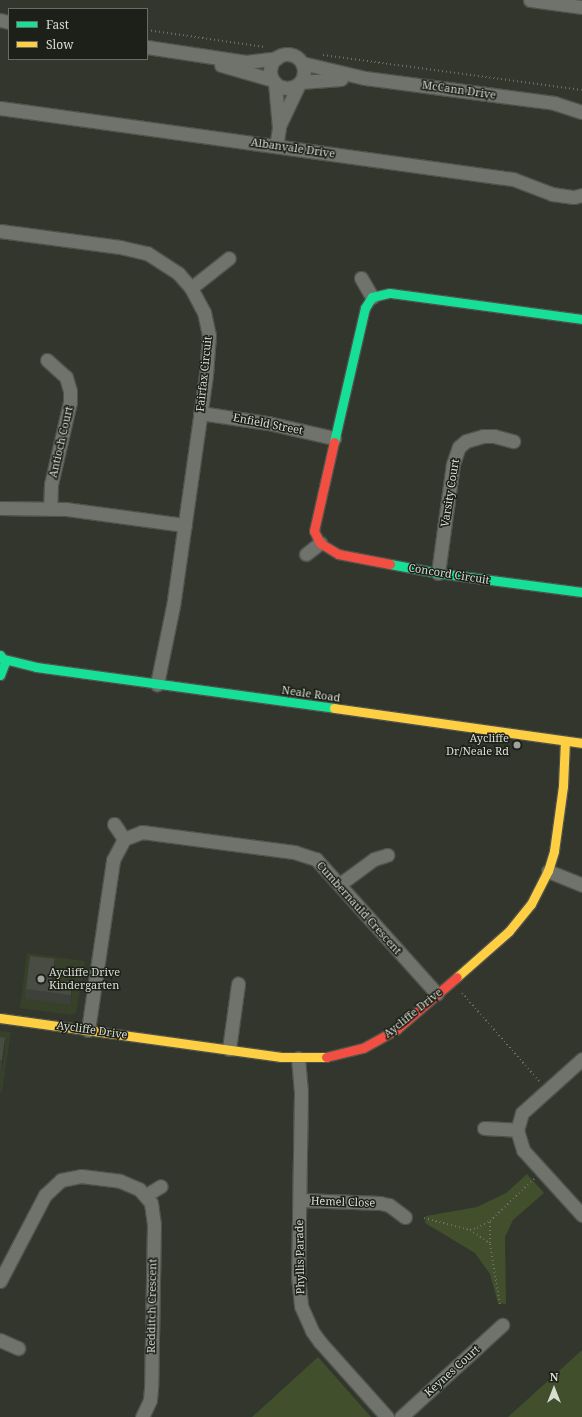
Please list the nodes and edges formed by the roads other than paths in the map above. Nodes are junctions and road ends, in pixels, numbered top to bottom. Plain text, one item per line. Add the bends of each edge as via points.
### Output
1 (530, 0) edge
2 (582, 7) edge
3 (148, 47) edge
4 (191, 53) junction
5 (280, 54) junction
6 (304, 58) junction
7 (365, 78) junction
8 (274, 82) junction
9 (300, 83) junction
10 (554, 103) junction
11 (582, 103) edge
12 (0, 108) edge
13 (582, 112) edge
14 (278, 128) junction
15 (276, 146) junction
16 (582, 195) edge
17 (0, 230) edge
18 (229, 258) dead end
19 (361, 278) dead end
20 (191, 288) junction
21 (372, 297) junction
22 (582, 319) edge
23 (47, 360) dead end
24 (200, 413) junction
25 (334, 438) junction
26 (513, 441) dead end
27 (0, 508) edge
28 (50, 509) junction
29 (185, 525) junction
30 (320, 543) junction
31 (306, 554) dead end
32 (438, 573) junction
33 (582, 592) edge
34 (2, 657) edge
35 (36, 667) junction
36 (2, 673) edge
37 (162, 685) junction
38 (574, 742) edge
39 (563, 786) joint
40 (114, 824) dead end
41 (124, 839) junction
42 (387, 855) dead end
43 (548, 871) junction
44 (340, 884) junction
45 (582, 885) edge
46 (238, 984) dead end
47 (437, 994) junction
48 (0, 1018) edge
49 (88, 1030) junction
50 (229, 1049) junction
51 (302, 1059) junction
52 (582, 1059) edge
53 (484, 1128) dead end
54 (517, 1130) junction
55 (161, 1186) dead end
56 (146, 1195) junction
57 (300, 1200) junction
58 (582, 1215) edge
59 (405, 1217) dead end
60 (0, 1281) edge
61 (502, 1325) dead end
62 (0, 1340) edge
63 (18, 1348) dead end
64 (142, 1417) edge
65 (387, 1417) edge
66 (401, 1417) edge

1 - 2 street
3 - 4 street
4 - 5 street via 246,62
4 - 8 street
5 - 6 street
5 - 8 street via 271,66
6 - 7 street, McCann Drive
6 - 9 street via 304,73
7 - 9 street, McCann Drive
7 - 10 street, McCann Drive
8 - 9 street via 289,88
8 - 14 street
9 - 14 street
10 - 11 street, McCann Drive via 567,100
10 - 13 street, McCann Drive
12 - 15 street, Albanvale Drive
14 - 15 street
15 - 16 street, Albanvale Drive via 513,179 552,194 574,197
17 - 20 street, Fairfax Circuit via 147,253 168,265
18 - 20 street
19 - 21 street
20 - 24 street, Fairfax Circuit via 204,312 209,335
21 - 22 street via 390,293
21 - 25 street via 365,308
23 - 28 street, Antioch Court via 66,377 70,391 70,402 51,484
24 - 25 street, Enfield Street via 268,423
24 - 29 street, Fairfax Circuit
25 - 30 street via 314,523 314,531
26 - 32 street, Varsity Court via 484,436 466,441 460,447 453,464
27 - 28 street
28 - 29 street
29 - 37 street, Fairfax Circuit
30 - 31 street
30 - 32 street, Concord Circuit via 338,554
32 - 33 street, Concord Circuit
34 - 35 street, Neale Road
34 - 36 street
35 - 36 street, Neale Road
35 - 37 street, Neale Road
37 - 38 street, Neale Road
38 - 39 street, Aycliffe Drive
39 - 43 street, Aycliffe Drive via 554,851
40 - 41 street
41 - 44 street, Cumbernauld Crescent via 142,832 152,832 302,854 316,859
41 - 49 street via 115,852 110,869
42 - 44 street via 368,863
43 - 45 street
43 - 47 street, Aycliffe Drive via 521,918
44 - 47 street, Cumbernauld Crescent
46 - 50 street
47 - 51 street, Aycliffe Drive via 397,1029 363,1048 329,1057
48 - 49 street, Aycliffe Drive
49 - 50 street, Aycliffe Drive
50 - 51 street, Aycliffe Drive
51 - 57 street, Phyllis Parade
52 - 54 street via 522,1112
53 - 54 street
54 - 58 street via 523,1150
55 - 56 street
56 - 60 street via 120,1181 81,1176 61,1180 45,1195
56 - 64 street, Redditch Crescent via 151,1204 154,1224 151,1388 150,1400
57 - 59 street, Hemel Close via 380,1203 396,1209
57 - 65 street, Phyllis Parade via 298,1291 306,1320 320,1342
61 - 66 street, Keynes Court
62 - 63 street

